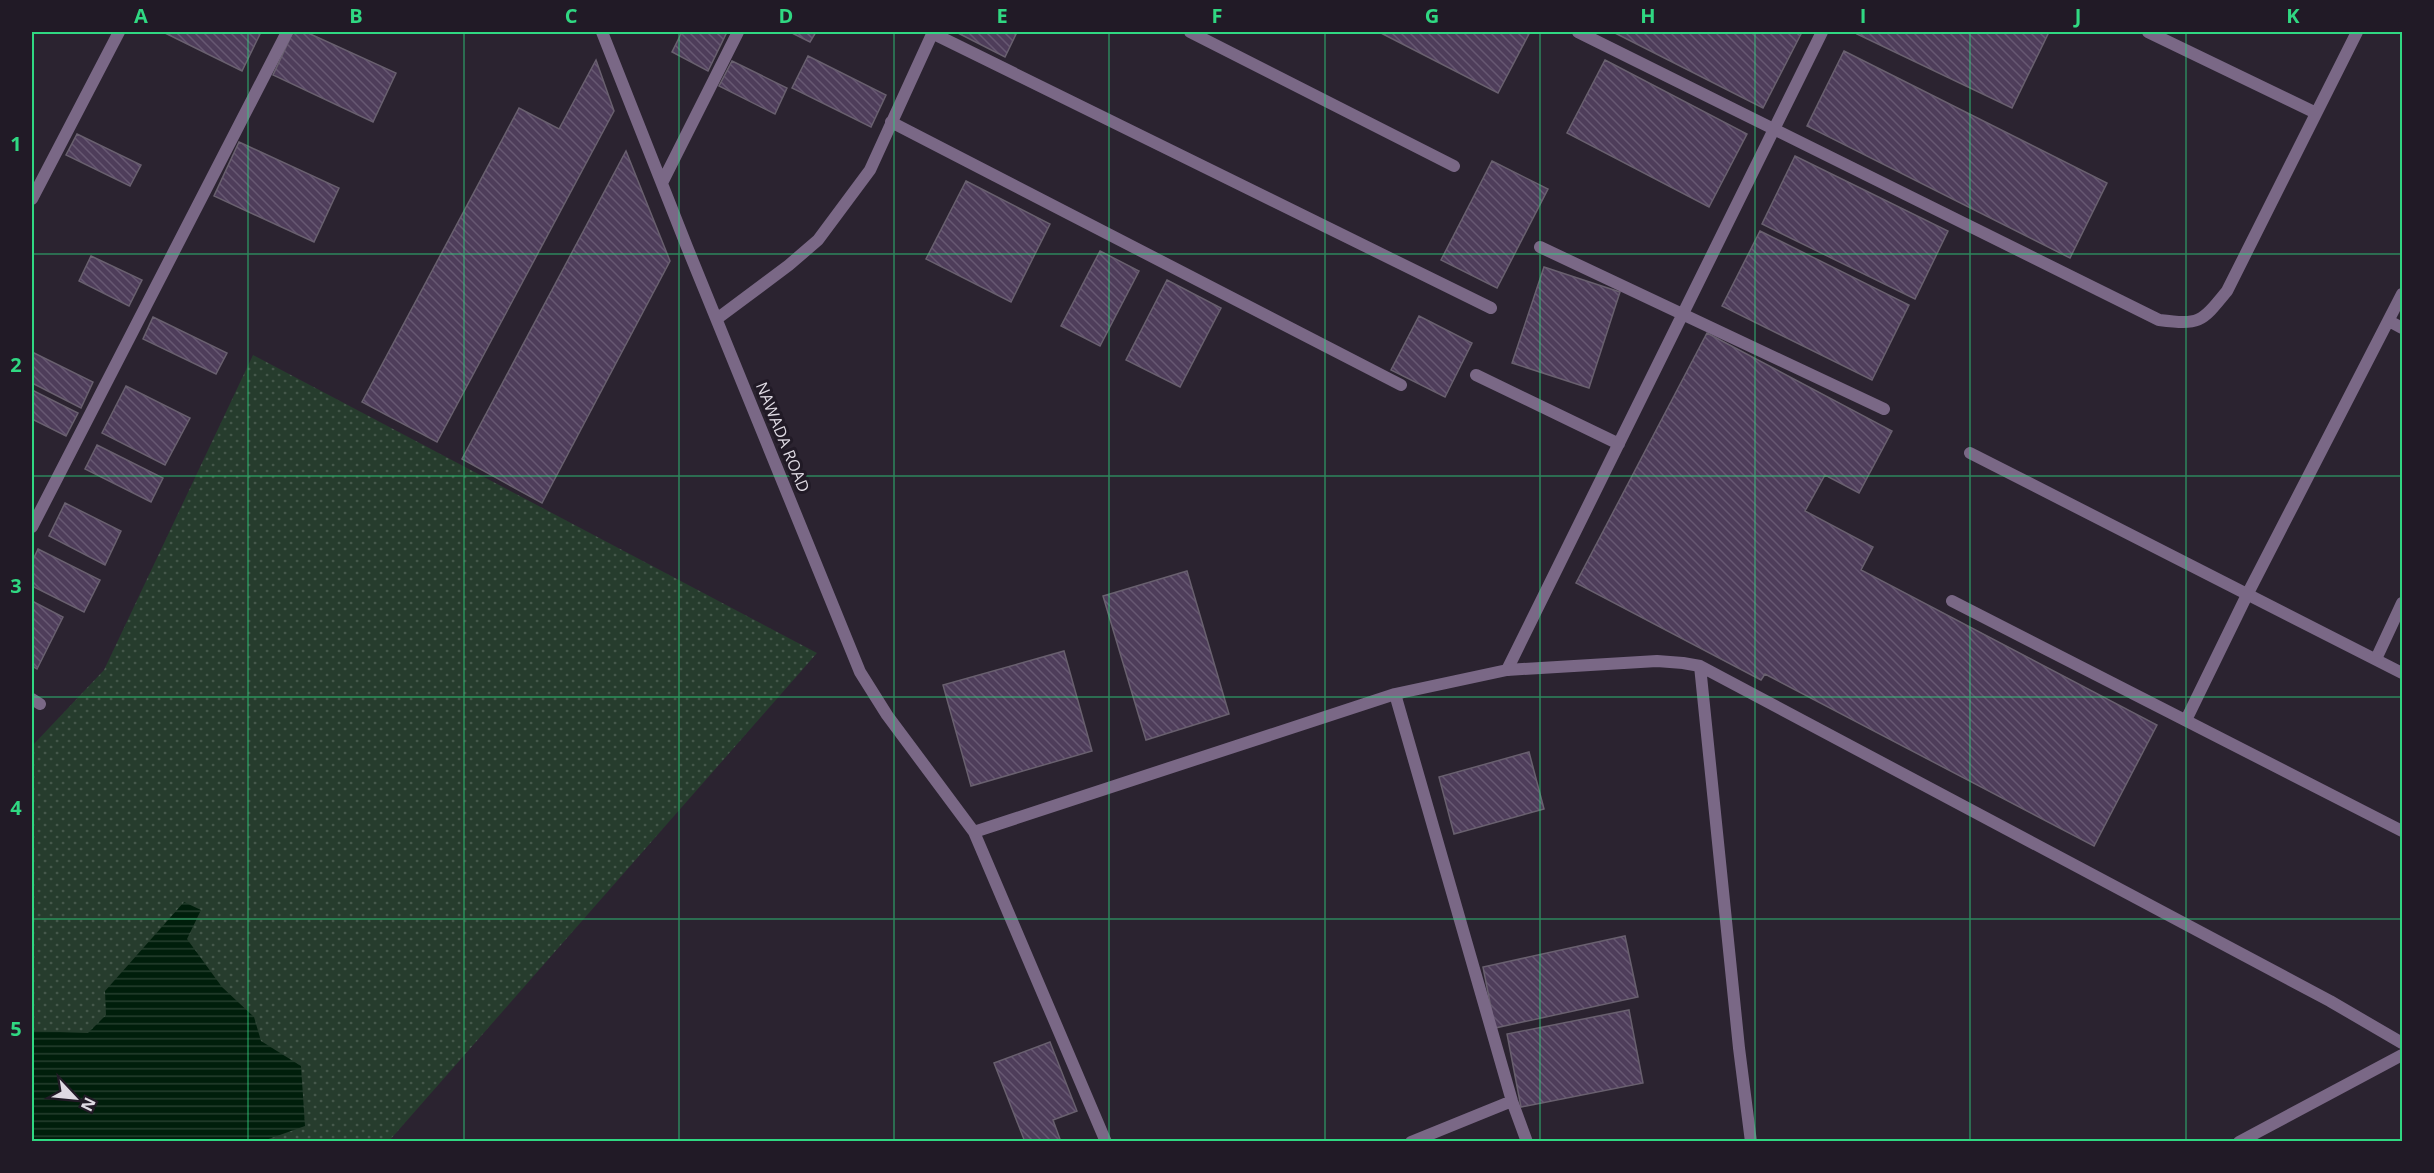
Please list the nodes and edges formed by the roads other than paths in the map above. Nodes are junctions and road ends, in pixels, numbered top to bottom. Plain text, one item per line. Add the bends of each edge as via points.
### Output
1 (119, 32) edge
2 (287, 32) edge
3 (603, 32) edge
4 (738, 32) edge
5 (932, 32) edge
6 (1190, 32) edge
7 (1578, 32) edge
8 (1822, 32) edge
9 (2148, 32) edge
10 (2357, 32) edge
11 (2316, 113) junction
12 (891, 122) junction
13 (1775, 127) junction
14 (1454, 166) dead end
15 (662, 183) junction
16 (32, 199) edge
17 (1540, 247) dead end
18 (2403, 294) edge
19 (1491, 308) dead end
20 (1683, 315) junction
21 (718, 318) junction
22 (2389, 321) junction
23 (2403, 328) edge
24 (1476, 375) dead end
25 (1401, 385) dead end
26 (1884, 409) dead end
27 (1619, 444) junction
28 (1970, 453) dead end
29 (32, 527) edge
30 (2247, 595) junction
31 (1952, 601) dead end
32 (2403, 603) edge
33 (2376, 659) junction
34 (1700, 666) junction
35 (1507, 670) junction
36 (2403, 673) edge
37 (1395, 694) junction
38 (2186, 720) junction
39 (2403, 831) edge
40 (974, 832) junction
41 (2403, 1043) edge
42 (2403, 1055) edge
43 (1512, 1101) junction
44 (1106, 1142) edge
45 (1411, 1142) edge
46 (1527, 1142) edge
47 (1751, 1142) edge
48 (2239, 1142) edge

1 - 16 street
2 - 29 street
3 - 15 street, NAWADA ROAD
4 - 15 street
5 - 12 street
5 - 19 street
6 - 14 street
7 - 13 street
8 - 13 street
9 - 11 street
10 - 11 street
11 - 13 street via 2227,291 2208,314 2189,323 2159,320
12 - 21 street via 870,170 818,240
12 - 25 street
13 - 20 street
15 - 21 street, NAWADA ROAD
17 - 20 street
18 - 22 street
20 - 26 street
20 - 27 street
21 - 40 street, NAWADA ROAD via 860,672
22 - 23 street
22 - 30 street
24 - 27 street
27 - 35 street
28 - 30 street
30 - 33 street
30 - 38 street
31 - 38 street
32 - 33 street
33 - 36 street
34 - 35 street via 1657,661
34 - 41 street
34 - 47 street
35 - 37 street
37 - 40 street
37 - 43 street
38 - 39 street
40 - 44 street, NAWADA ROAD
42 - 48 street
43 - 45 street
43 - 46 street

